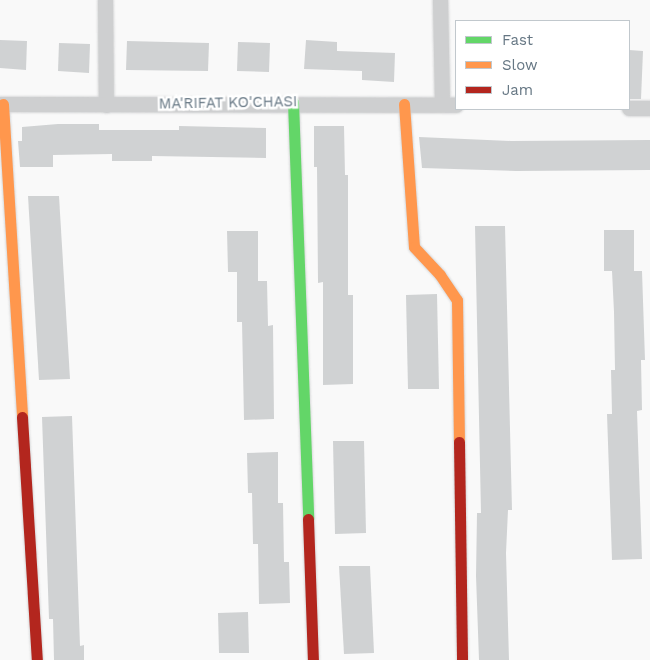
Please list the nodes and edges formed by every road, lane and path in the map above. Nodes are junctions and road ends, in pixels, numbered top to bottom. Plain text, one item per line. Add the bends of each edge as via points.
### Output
1 (105, 0) edge
2 (440, 0) edge
3 (294, 102) junction
4 (1, 104) edge
5 (404, 104) junction
6 (106, 105) junction
7 (449, 105) edge
8 (630, 108) edge
9 (650, 108) edge
10 (38, 660) edge
11 (312, 660) edge
12 (462, 660) edge

1 - 6 street
2 - 7 street
3 - 5 street, MA'RIFAT KO'CHASI
3 - 6 street, MA'RIFAT KO'CHASI
3 - 11 street
4 - 6 street, MA'RIFAT KO'CHASI
4 - 10 street
5 - 7 street, MA'RIFAT KO'CHASI
5 - 12 street via 414,248 440,275 457,300
8 - 9 street

